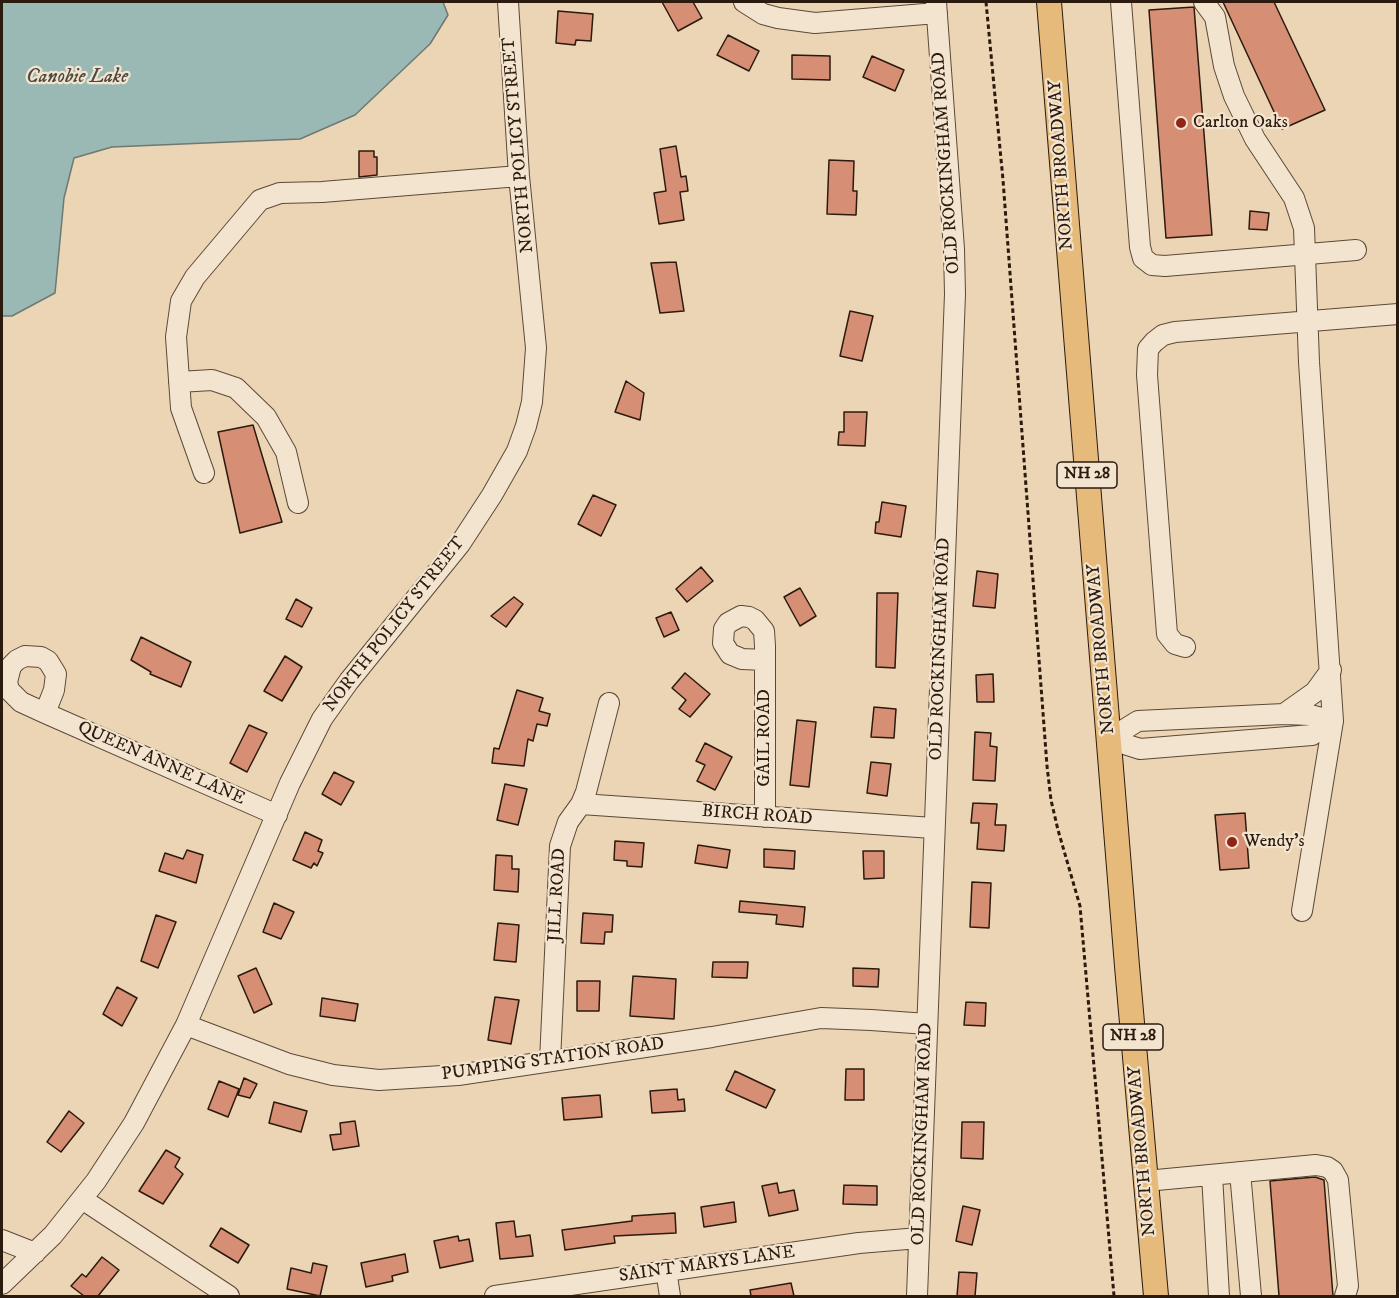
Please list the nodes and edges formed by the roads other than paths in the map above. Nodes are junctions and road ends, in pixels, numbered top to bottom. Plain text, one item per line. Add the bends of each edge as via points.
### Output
1 (508, 2) edge
2 (744, 2) edge
3 (1049, 2) edge
4 (1121, 2) edge
5 (1204, 2) edge
6 (937, 7) edge
7 (519, 176) junction
8 (1356, 250) dead end
9 (1306, 254) junction
10 (1398, 314) edge
11 (1308, 321) junction
12 (179, 382) junction
13 (204, 473) dead end
14 (298, 502) dead end
15 (1185, 647) dead end
16 (765, 660) dead end
17 (1331, 669) junction
18 (609, 703) dead end
19 (45, 713) dead end
20 (1284, 714) junction
21 (1333, 721) junction
22 (1109, 739) junction
23 (581, 804) junction
24 (277, 815) junction
25 (765, 817) junction
26 (933, 828) junction
27 (1302, 911) dead end
28 (927, 1024) junction
29 (186, 1025) junction
30 (550, 1061) junction
31 (1240, 1172) junction
32 (1212, 1175) junction
33 (1146, 1181) junction
34 (82, 1199) junction
35 (919, 1238) junction
36 (2, 1240) edge
37 (35, 1253) junction
38 (666, 1270) junction
39 (2, 1284) edge
40 (229, 1296) edge
41 (495, 1296) edge
42 (670, 1296) edge
43 (917, 1296) edge
44 (1156, 1296) edge
45 (1219, 1296) edge
46 (1251, 1296) edge
47 (1345, 1296) edge

1 - 7 street, NORTH POLICY STREET
2 - 6 street via 763,14 815,22
3 - 22 main road, NORTH BROADWAY / NH 28
4 - 9 street via 1143,258 1152,265 1165,266
5 - 9 street via 1215,17 1234,96 1255,140 1301,214
6 - 26 street, OLD ROCKINGHAM ROAD via 955,294
7 - 12 street via 280,193 260,200 195,277 181,301 176,337
7 - 24 street, NORTH POLICY STREET via 536,348 532,402 517,451 460,544 335,699 311,740
8 - 9 street
9 - 11 street
10 - 11 street
11 - 15 street via 1175,332 1163,335 1148,349 1167,634 1175,644
11 - 17 street
12 - 13 street via 181,408
12 - 14 street via 212,380 236,388 266,417 286,452
16 - 25 street, GAIL ROAD
17 - 20 street via 1315,692
17 - 21 street
18 - 23 street, JILL ROAD
19 - 24 street, QUEEN ANNE LANE
20 - 21 street
20 - 22 street via 1138,721
21 - 22 street via 1312,735 1255,740 1140,749
21 - 27 street
22 - 33 main road, NORTH BROADWAY / NH 28
23 - 25 street, BIRCH ROAD
23 - 30 street, JILL ROAD via 568,822 560,846
24 - 29 street, NORTH POLICY STREET
25 - 26 street, BIRCH ROAD
26 - 28 street, OLD ROCKINGHAM ROAD
28 - 30 street, PUMPING STATION ROAD via 821,1018
28 - 35 street, OLD ROCKINGHAM ROAD
29 - 30 street, PUMPING STATION ROAD via 289,1064 357,1078 400,1080 458,1075
29 - 34 street, NORTH POLICY STREET via 134,1123
31 - 32 street
31 - 46 street
31 - 47 street via 1316,1165 1333,1171 1338,1180 1345,1250
32 - 33 street
32 - 45 street
33 - 44 main road, NORTH BROADWAY / NH 28
34 - 37 street, NORTH POLICY STREET
34 - 40 street
35 - 38 street, SAINT MARYS LANE
35 - 43 street, OLD ROCKINGHAM ROAD
36 - 37 street
37 - 39 street, NORTH POLICY STREET
38 - 41 street, SAINT MARYS LANE
38 - 42 street

